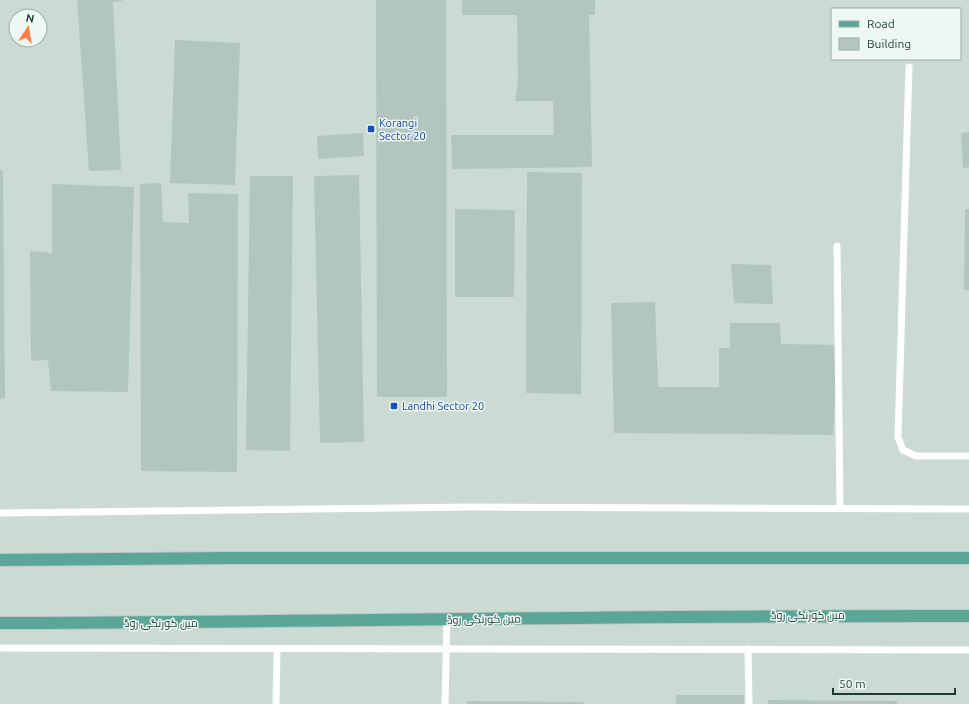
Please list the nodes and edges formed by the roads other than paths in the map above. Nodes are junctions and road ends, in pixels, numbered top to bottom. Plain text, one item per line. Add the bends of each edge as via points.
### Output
1 (909, 66) dead end
2 (837, 246) dead end
3 (969, 456) edge
4 (840, 508) junction
5 (969, 509) edge
6 (0, 513) edge
7 (969, 558) edge
8 (0, 560) edge
9 (969, 616) edge
10 (447, 619) junction
11 (0, 623) edge
12 (0, 648) edge
13 (277, 649) junction
14 (446, 649) junction
15 (748, 649) junction
16 (969, 650) edge
17 (276, 704) edge
18 (446, 704) edge
19 (749, 704) edge

1 - 3 lane via 898,437 903,450 916,456
2 - 4 lane
4 - 5 lane
4 - 6 lane via 474,507
7 - 8 main road
9 - 10 main road, مین کورنگی روڈ via 748,615
10 - 11 main road, مین کورنگی روڈ
10 - 14 lane
12 - 13 lane
13 - 14 lane
13 - 17 lane
14 - 15 lane
14 - 18 lane
15 - 16 lane
15 - 19 lane

